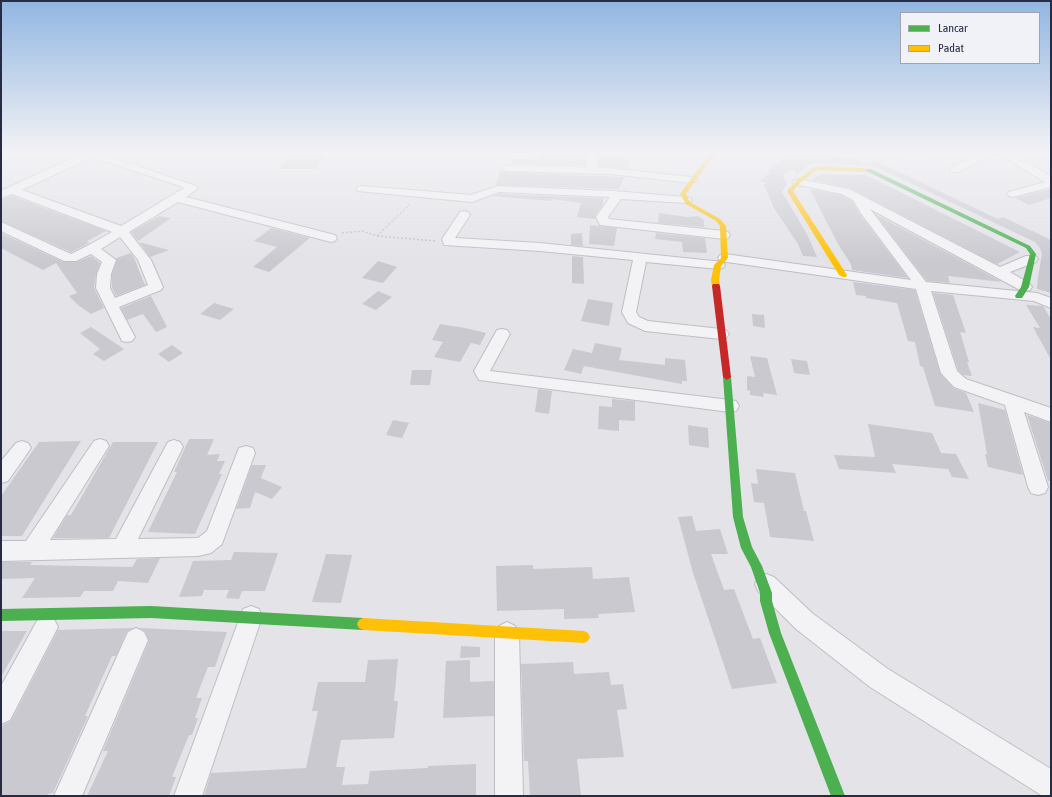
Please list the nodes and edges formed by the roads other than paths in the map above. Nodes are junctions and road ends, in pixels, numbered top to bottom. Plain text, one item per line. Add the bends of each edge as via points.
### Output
1 (17, 188) edge
2 (191, 188) edge
3 (362, 188) dead end
4 (686, 188) edge
5 (792, 188) edge
6 (835, 188) edge
7 (906, 188) edge
8 (1035, 188) edge
9 (557, 191) joint
10 (7, 193) edge
11 (1013, 194) dead end
12 (616, 195) junction
13 (177, 198) junction
14 (858, 198) junction
15 (686, 200) junction
16 (464, 215) dead end
17 (1, 226) edge
18 (122, 231) junction
19 (724, 235) junction
20 (331, 238) road end
21 (92, 249) junction
22 (640, 257) junction
23 (1031, 258) junction
24 (721, 261) junction
25 (999, 272) junction
26 (843, 275) junction
27 (922, 286) junction
28 (1022, 291) junction
29 (1051, 304) edge
30 (111, 305) junction
31 (502, 334) dead end
32 (721, 334) junction
33 (126, 338) dead end
34 (1013, 402) junction
35 (730, 406) junction
36 (1051, 415) edge
37 (100, 446) dead end
38 (174, 447) dead end
39 (22, 448) dead end
40 (246, 453) dead end
41 (1, 475) edge
42 (1038, 487) dead end
43 (122, 549) junction
44 (32, 550) junction
45 (1, 551) edge
46 (761, 579) junction
47 (1, 615) edge
48 (251, 617) junction
49 (46, 627) dead end
50 (507, 634) junction
51 (584, 637) dead end
52 (136, 640) dead end
53 (1, 711) edge
54 (1051, 785) edge
55 (68, 796) edge
56 (188, 796) edge
57 (509, 796) edge
58 (838, 796) edge

1 - 10 street
2 - 13 street
3 - 9 street via 472,199 498,189
4 - 15 street via 683,193
5 - 26 street via 791,193
6 - 14 street
7 - 23 street via 1028,247 1033,252
8 - 11 street
9 - 12 street
10 - 18 street
12 - 15 street
12 - 19 street via 602,217 604,222
13 - 18 street
13 - 20 street
14 - 25 street
14 - 27 street
15 - 19 street via 718,220
16 - 22 street via 448,242 540,247
17 - 21 street via 69,258
18 - 21 street
18 - 30 street via 144,260 156,287
19 - 24 street
21 - 30 street via 109,261 103,285
22 - 24 street
22 - 32 street via 629,312 633,320 645,326
23 - 25 street
23 - 28 street
24 - 26 street
24 - 32 street via 715,280
25 - 28 street
26 - 27 street
27 - 28 street
27 - 34 street via 949,373 960,382
28 - 29 street
30 - 33 street
31 - 35 street via 482,371 485,376
32 - 35 street
34 - 36 street
34 - 42 street
35 - 46 street via 738,517 746,548
37 - 44 street
38 - 43 street
39 - 41 street
40 - 43 street via 215,537 208,544 198,547
43 - 44 street
44 - 45 street
46 - 54 street via 804,621 879,678 958,730
46 - 58 street via 775,633
47 - 48 street via 151,612
48 - 50 street
48 - 56 street
49 - 53 street
50 - 51 street
50 - 57 street
52 - 55 street

